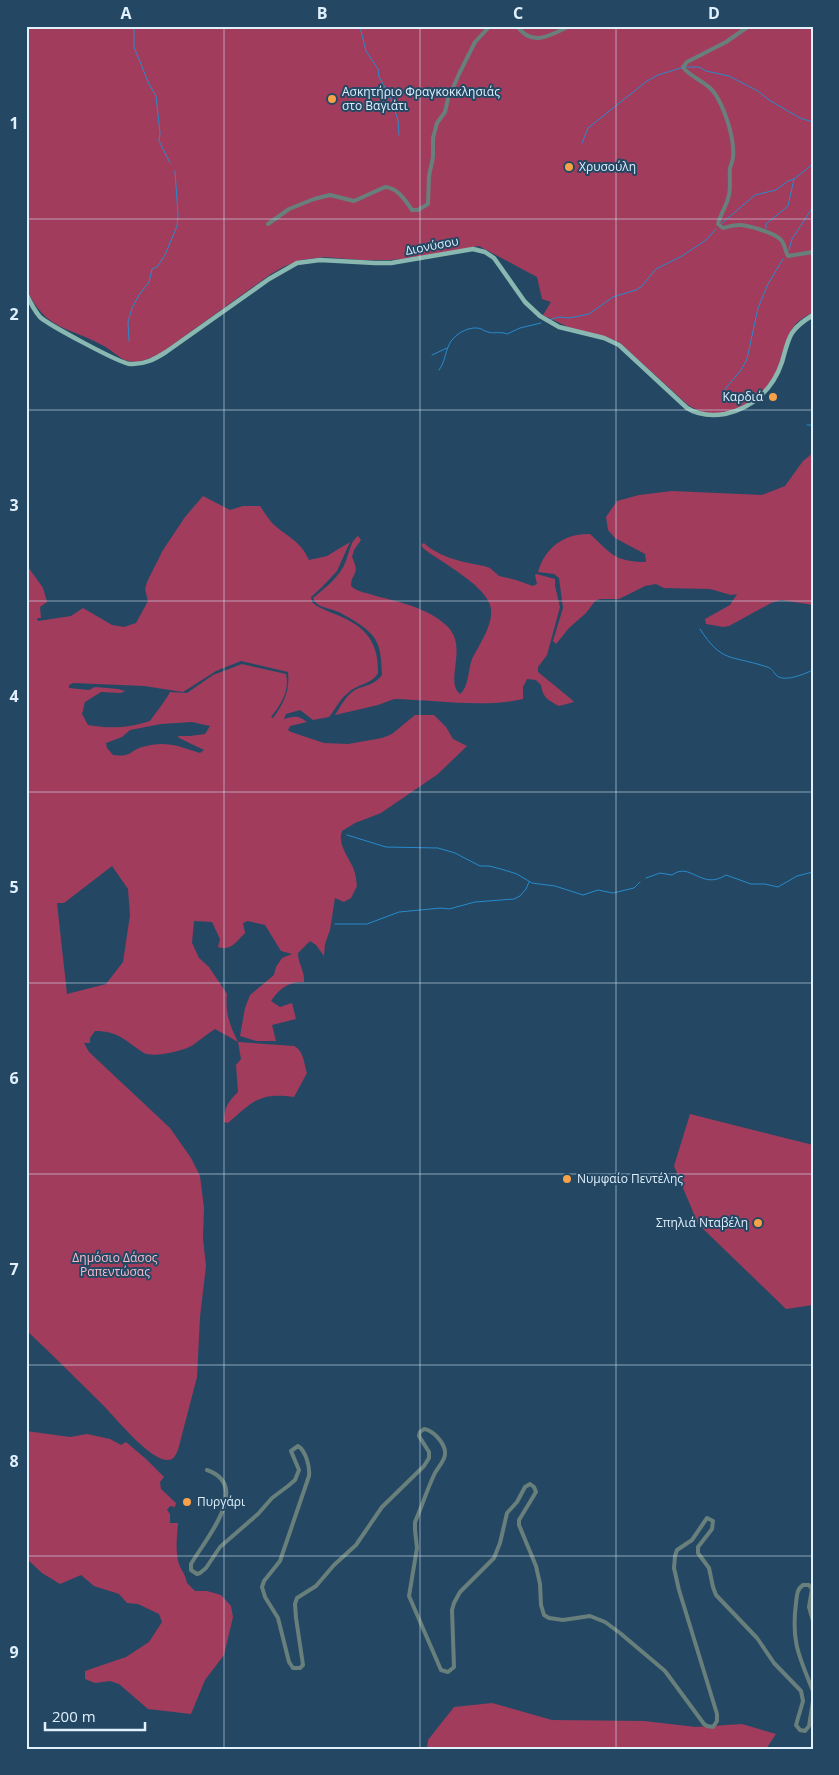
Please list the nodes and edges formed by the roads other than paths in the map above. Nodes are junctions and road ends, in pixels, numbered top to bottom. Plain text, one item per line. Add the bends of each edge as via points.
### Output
1 (490, 26) edge
2 (517, 26) edge
3 (570, 26) edge
4 (749, 26) edge
5 (268, 224) dead end
6 (813, 252) edge
7 (26, 294) edge
8 (813, 315) edge
9 (207, 1470) dead end
10 (813, 1622) edge
11 (813, 1691) edge
12 (813, 1701) edge

1 - 5 street via 476,42 436,123 428,204 412,210 396,191 385,187 354,202 330,195 314,199 289,209
2 - 3 street via 522,34 540,39
4 - 6 street via 683,67 713,91 731,137 731,188 718,224 723,228 745,226 777,236 788,256
7 - 8 main road, Διονύσου via 44,320 116,360 135,364 166,352 269,279 297,263 320,260 391,263 464,249 479,250 494,258 525,302 544,319 565,329 613,342 687,408 712,415 746,407 765,392 776,378 791,334
9 - 12 street via 220,1475 226,1494 217,1525 191,1564 195,1574 203,1571 218,1549 292,1482 299,1470 291,1451 298,1446 303,1450 309,1476 280,1561 264,1581 262,1589 278,1618 288,1662 295,1668 303,1665 296,1601 356,1546 378,1512 426,1462 429,1452 419,1436 424,1429 430,1430 444,1447 445,1456 415,1522 418,1541 408,1594 441,1670 448,1672 454,1667 452,1610 455,1600 494,1558 507,1513 530,1484 535,1488 535,1495 519,1525 536,1566 541,1605 546,1616 563,1620 590,1616 605,1622 664,1671 704,1724 713,1727 717,1714 674,1568 677,1550 689,1543 709,1518 713,1526 698,1549 710,1570 714,1590 801,1691 804,1700 796,1725 800,1730 805,1731 809,1726
10 - 11 street via 810,1607 812,1590 809,1585 803,1585 798,1591 794,1640

